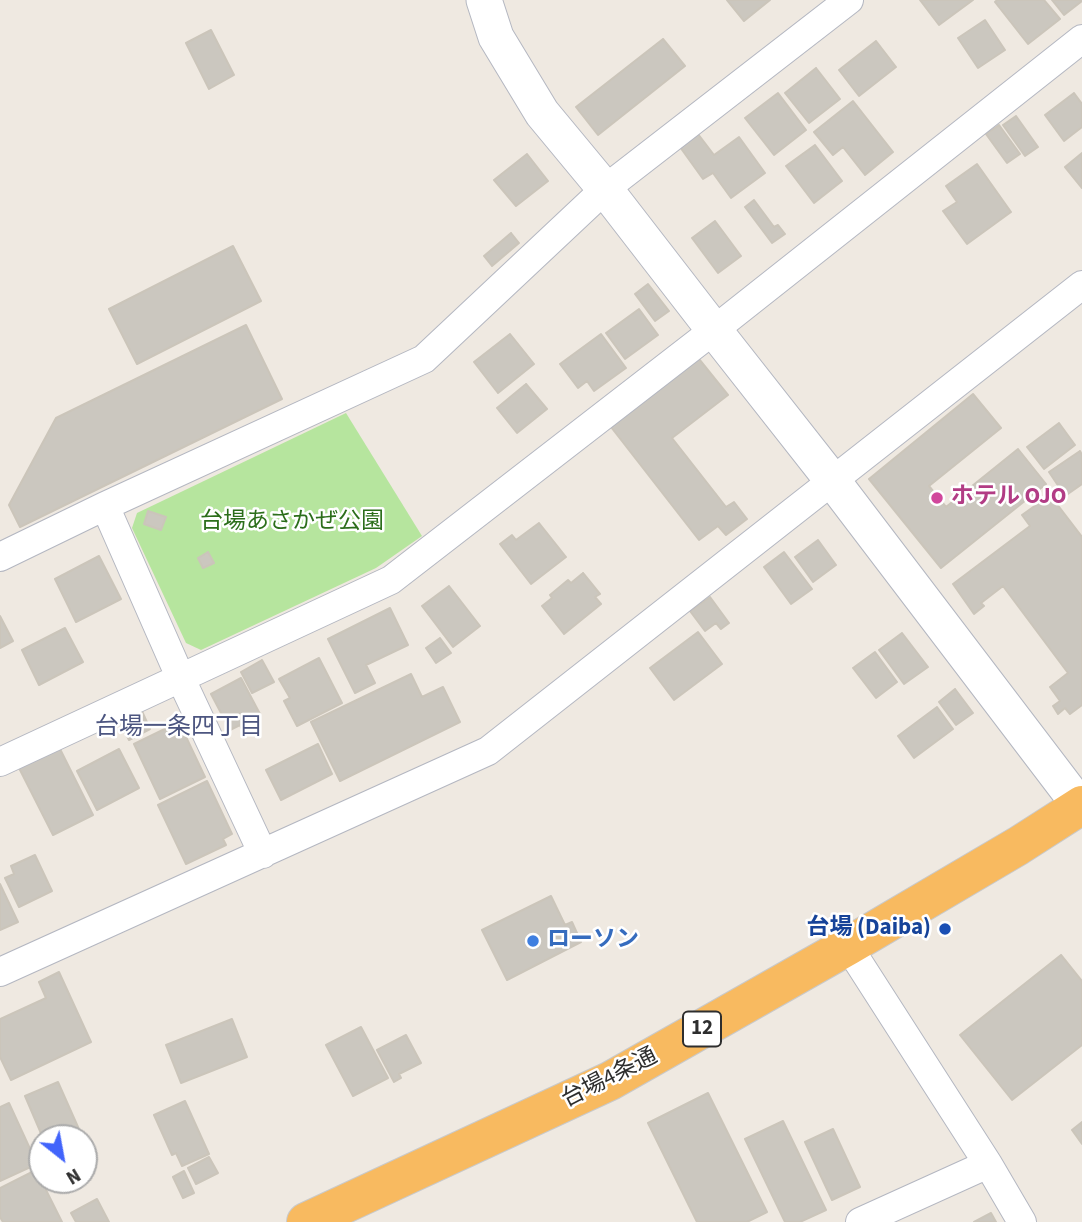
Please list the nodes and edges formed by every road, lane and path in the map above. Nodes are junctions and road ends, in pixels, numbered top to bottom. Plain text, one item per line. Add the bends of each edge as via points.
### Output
1 (484, 0) edge
2 (849, 0) edge
3 (1082, 39) edge
4 (606, 188) junction
5 (1082, 285) edge
6 (714, 330) junction
7 (832, 480) junction
8 (105, 506) junction
9 (0, 557) edge
10 (181, 679) junction
11 (0, 762) edge
12 (1081, 805) edge
13 (263, 853) junction
14 (848, 946) junction
15 (0, 972) edge
16 (988, 1164) junction
17 (356, 1212) edge
18 (306, 1222) edge
19 (860, 1222) edge
20 (1022, 1222) edge

1 - 4 street via 496,37 542,113
2 - 4 street
3 - 6 street
4 - 6 street
4 - 8 street via 424,359
5 - 7 street
6 - 7 street
6 - 10 street via 391,580
7 - 12 street
7 - 13 street via 488,751
8 - 9 street
8 - 10 street
10 - 11 street
10 - 13 street
12 - 14 highway, 台場4条通 / 12
13 - 15 street
14 - 16 street
14 - 17 highway, 台場4条通 / 12 via 610,1082
16 - 19 street
16 - 20 street
17 - 18 highway, 台場4条通 / 12

